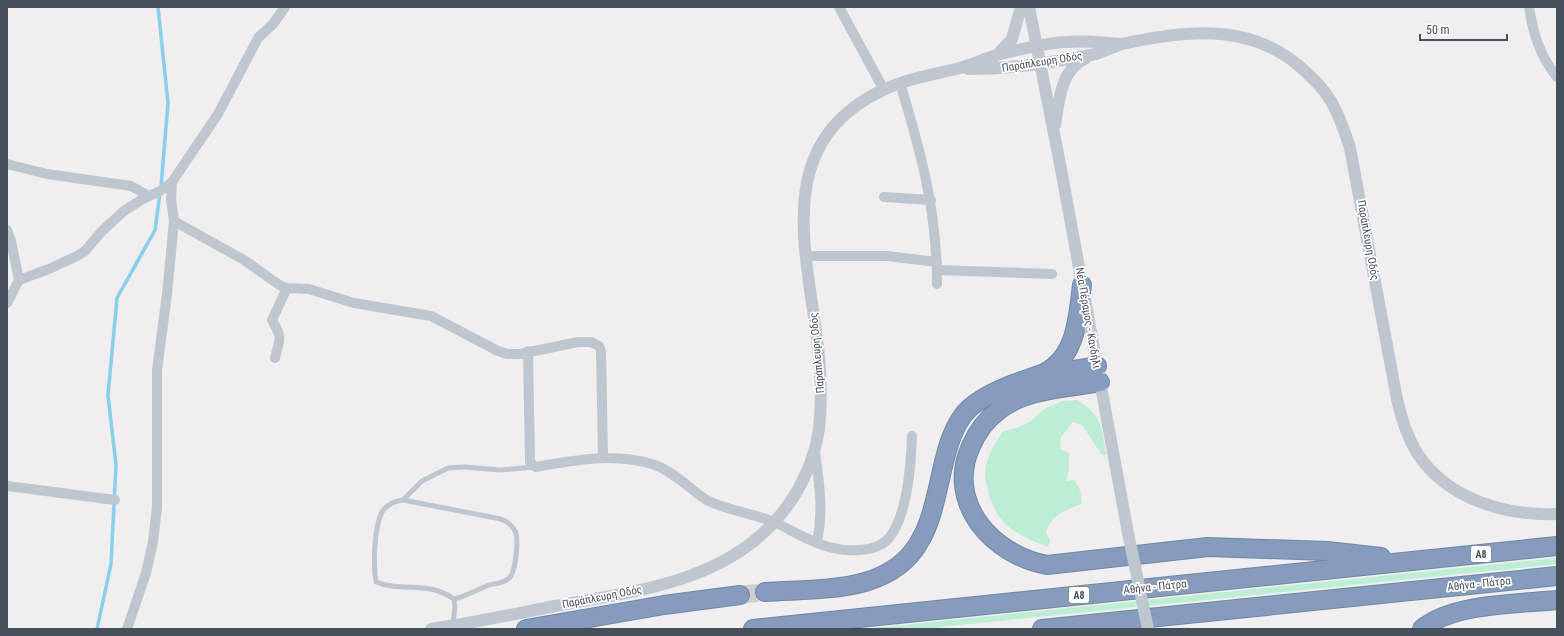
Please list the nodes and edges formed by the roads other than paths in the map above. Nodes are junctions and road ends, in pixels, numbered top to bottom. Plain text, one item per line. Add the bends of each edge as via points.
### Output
1 (285, 7) edge
2 (839, 7) edge
3 (1021, 7) edge
4 (1029, 7) edge
5 (1529, 7) edge
6 (1122, 44) junction
7 (1037, 47) junction
8 (1093, 54) junction
9 (996, 56) junction
10 (1040, 63) junction
11 (961, 68) junction
12 (1557, 77) edge
13 (900, 83) junction
14 (884, 90) junction
15 (1054, 132) junction
16 (7, 164) edge
17 (172, 182) junction
18 (149, 196) junction
19 (884, 198) dead end
20 (931, 200) junction
21 (174, 221) junction
22 (7, 230) edge
23 (805, 256) junction
24 (937, 266) junction
25 (1052, 274) dead end
26 (19, 280) junction
27 (937, 284) dead end
28 (1082, 285) junction
29 (287, 288) junction
30 (7, 303) edge
31 (528, 352) junction
32 (275, 358) dead end
33 (1099, 374) junction
34 (1035, 376) junction
35 (912, 436) dead end
36 (815, 449) junction
37 (603, 457) junction
38 (535, 467) junction
39 (7, 486) edge
40 (115, 500) dead end
41 (403, 500) junction
42 (1557, 514) edge
43 (774, 522) junction
44 (817, 543) junction
45 (1557, 546) edge
46 (1405, 561) junction
47 (1557, 576) edge
48 (765, 592) tunnel mouth
49 (740, 595) tunnel mouth
50 (454, 599) junction
51 (1557, 600) edge
52 (453, 626) junction
53 (127, 629) edge
54 (431, 629) edge
55 (526, 629) edge
56 (753, 629) edge
57 (1042, 629) edge
58 (1148, 629) edge
59 (1422, 629) edge

1 - 17 street via 273,24 258,38 218,114
2 - 14 street
3 - 9 street via 1012,38
4 - 7 street, Νέα Πέραμος - Κανδήλι
5 - 12 street via 1536,41 1543,57
6 - 7 street, Παράπλευρη Οδός via 1070,41
6 - 8 street, Παράπλευρη Οδός
6 - 42 street, Παράπλευρη Οδός via 1192,33 1234,34 1274,48 1291,58 1316,81 1336,110 1350,148 1396,399 1408,437 1428,467 1460,492 1506,511
7 - 9 street, Παράπλευρη Οδός
7 - 10 street, Νέα Πέραμος - Κανδήλι
8 - 10 street, Παράπλευρη Οδός
8 - 15 street via 1080,60 1067,75
9 - 11 street, Παράπλευρη Οδός
10 - 11 street, Παράπλευρη Οδός via 1014,68
10 - 15 street, Νέα Πέραμος - Κανδήλι
11 - 13 street, Παράπλευρη Οδός
13 - 14 street, Παράπλευρη Οδός
13 - 20 street via 919,144
14 - 23 street, Παράπλευρη Οδός via 858,104 845,115 816,154 804,198
15 - 28 street, Νέα Πέραμος - Κανδήλι
16 - 18 street via 47,174 131,186
17 - 18 street
17 - 21 street
18 - 26 street via 124,211 85,251 49,270
19 - 20 street
20 - 24 street
21 - 29 street via 232,253
21 - 53 street via 157,370 157,507 153,542 146,573
22 - 26 street
23 - 24 street via 887,256
23 - 36 street, Παράπλευρη Οδός via 820,371 820,414
24 - 25 street
24 - 27 street
26 - 30 street
28 - 33 street, Νέα Πέραμος - Κανδήλι
28 - 34 highway via 1072,341 1055,365
29 - 31 street via 308,289 354,303 431,316 498,351 520,354
29 - 32 street via 272,320 280,336
31 - 37 street via 578,342 591,342 598,346 601,352
31 - 38 street via 530,462
33 - 34 highway
33 - 46 highway via 1010,402 989,419 974,439 965,464 966,492 975,518 986,533 1002,546 1029,560 1048,565 1208,547 1327,551
33 - 58 street, Νέα Πέραμος - Κανδήλι, bridge
34 - 48 highway via 988,395 964,414 949,443 926,528 915,549 897,568 881,577 851,585
35 - 44 street via 910,473 904,503 889,538 880,545 850,550
36 - 43 street, Παράπλευρη Οδός via 798,490
36 - 44 street via 821,502 821,524
37 - 38 street
37 - 43 street via 656,466 687,484 706,499
38 - 41 lane via 500,470 448,468 422,481
39 - 40 street
41 - 50 lane via 394,500 382,512 374,570 376,582 388,586 436,589
41 - 50 lane via 501,519 510,524 516,532 515,562 509,578 466,597
43 - 44 street
43 - 52 street, Παράπλευρη Οδός via 748,546 698,573 674,582
45 - 46 highway, Αθήνα - Πάτρα / Α8
46 - 56 highway, Αθήνα - Πάτρα / Α8
47 - 57 highway, Αθήνα - Πάτρα
49 - 55 highway
50 - 52 lane via 456,606
51 - 59 highway via 1452,612 1432,621
52 - 54 street, Παράπλευρη Οδός

